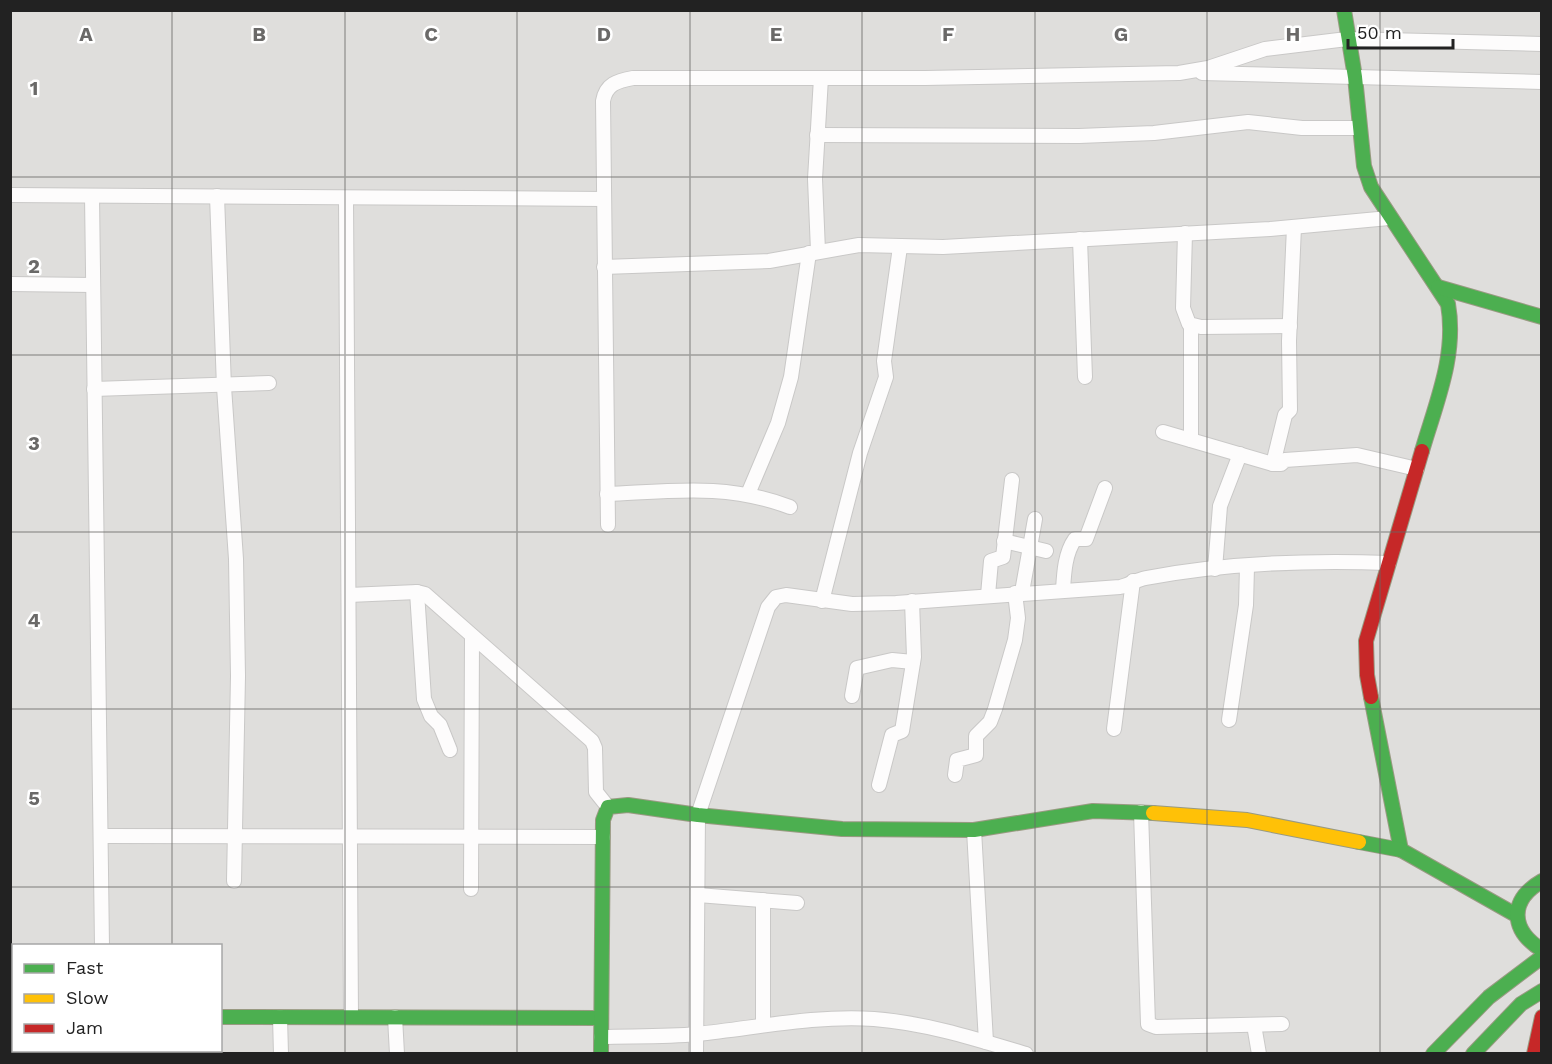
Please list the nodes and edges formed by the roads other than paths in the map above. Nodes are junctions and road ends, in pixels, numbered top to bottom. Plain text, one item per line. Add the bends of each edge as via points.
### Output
1 (1344, 10) edge
2 (1347, 39) junction
3 (1542, 44) edge
4 (1179, 73) junction
5 (1355, 77) junction
6 (821, 78) junction
7 (1542, 82) edge
8 (1359, 128) junction
9 (817, 135) junction
10 (10, 195) edge
11 (92, 196) junction
12 (217, 196) junction
13 (346, 198) junction
14 (604, 199) junction
15 (1389, 218) junction
16 (1294, 227) junction
17 (1185, 233) junction
18 (1080, 239) junction
19 (900, 248) junction
20 (814, 252) junction
21 (604, 267) junction
22 (10, 284) edge
23 (93, 285) junction
24 (1438, 287) junction
25 (1542, 317) edge
26 (1191, 325) junction
27 (1290, 326) junction
28 (1085, 376) dead end
29 (269, 383) dead end
30 (224, 387) junction
31 (94, 389) junction
32 (1163, 432) dead end
33 (1191, 440) junction
34 (1240, 454) junction
35 (1273, 464) junction
36 (1417, 469) junction
37 (1012, 480) dead end
38 (1105, 488) dead end
39 (607, 494) junction
40 (748, 494) junction
41 (790, 507) dead end
42 (1035, 519) dead end
43 (608, 525) dead end
44 (1004, 541) junction
45 (1031, 548) junction
46 (1046, 552) dead end
47 (1389, 563) junction
48 (1247, 567) junction
49 (1215, 569) junction
50 (1133, 581) junction
51 (1063, 590) junction
52 (417, 592) junction
53 (1018, 592) junction
54 (349, 595) junction
55 (988, 595) junction
56 (822, 601) junction
57 (912, 601) junction
58 (472, 636) junction
59 (914, 662) junction
60 (852, 696) dead end
61 (1229, 720) dead end
62 (1114, 729) dead end
63 (450, 750) dead end
64 (955, 774) dead end
65 (879, 785) dead end
66 (608, 807) junction
67 (1141, 812) junction
68 (698, 815) junction
69 (974, 830) junction
70 (352, 835) junction
71 (101, 836) junction
72 (235, 836) junction
73 (471, 836) junction
74 (603, 837) junction
75 (1401, 850) junction
76 (1542, 869) edge
77 (234, 881) dead end
78 (1536, 883) edge
79 (471, 889) dead end
80 (698, 895) junction
81 (763, 900) junction
82 (797, 903) dead end
83 (1516, 915) junction
84 (102, 944) edge
85 (1542, 950) edge
86 (1542, 957) edge
87 (1525, 969) junction
88 (1497, 990) junction
89 (1539, 992) edge
90 (222, 1017) edge
91 (280, 1017) junction
92 (351, 1017) junction
93 (395, 1017) junction
94 (1542, 1017) edge
95 (600, 1018) junction
96 (1504, 1022) junction
97 (763, 1024) junction
98 (1282, 1024) dead end
99 (1254, 1025) junction
100 (696, 1034) junction
101 (601, 1037) junction
102 (986, 1042) junction
103 (281, 1053) edge
104 (397, 1053) edge
105 (601, 1053) edge
106 (696, 1053) edge
107 (1026, 1053) edge
108 (1259, 1053) edge
109 (1433, 1053) edge
110 (1473, 1053) edge
111 (1534, 1053) edge

1 - 2 main road
2 - 3 street
2 - 4 street via 1265,49
2 - 5 main road
4 - 5 street
4 - 6 street
5 - 7 street
5 - 8 main road
6 - 9 street
6 - 14 street via 633,78 615,82 606,90 603,101
8 - 9 street via 1302,128 1248,122 1191,130 1090,135
8 - 15 main road via 1371,187
9 - 20 street
10 - 11 street
11 - 12 street
11 - 23 street
12 - 13 street
12 - 30 street
13 - 14 street
13 - 54 street
14 - 21 street
15 - 16 street
15 - 24 main road
16 - 17 street
16 - 27 street
17 - 18 street
17 - 26 street via 1183,308
18 - 19 street
18 - 28 street
19 - 20 street via 859,245
19 - 56 street via 884,361 886,377 860,453
20 - 21 street via 747,263
20 - 40 street via 783,407
21 - 39 street
22 - 23 street
23 - 31 street
24 - 25 main road
24 - 36 main road via 1449,304 1449,359
26 - 27 street
26 - 33 street
27 - 35 street via 1290,410 1285,415
29 - 30 street
30 - 31 street
30 - 72 street via 236,559
31 - 71 street
32 - 33 street
33 - 34 street
34 - 35 street
34 - 49 street via 1220,506
35 - 36 street via 1358,455
36 - 47 main road
37 - 44 street
38 - 51 street via 1086,538 1073,540
39 - 40 street via 718,490
39 - 43 street
40 - 41 street
42 - 45 street
44 - 45 street
44 - 55 street via 1002,559 991,561
45 - 46 street
45 - 53 street
47 - 48 street via 1332,561
47 - 75 main road via 1366,641 1367,675
48 - 49 street
48 - 61 street via 1246,605
49 - 50 street
50 - 51 street via 1120,587
50 - 62 street
51 - 53 street
52 - 54 street
52 - 58 street
52 - 63 street via 424,699
53 - 55 street
53 - 64 street via 1017,631 995,709 990,722 976,736 976,755 957,760
54 - 70 street
55 - 57 street
56 - 57 street
56 - 68 street via 786,595 776,597 768,607
57 - 59 street
58 - 66 street via 592,741 596,792
58 - 73 street
59 - 60 street via 892,660 857,668
59 - 65 street via 902,730 892,735
66 - 68 main road via 628,805
66 - 74 main road
67 - 69 main road via 1093,811
67 - 75 main road via 1247,820
67 - 99 street via 1148,1024
68 - 69 main road via 842,829
68 - 80 street
69 - 102 street
70 - 72 street
70 - 73 street
70 - 92 street
71 - 72 street
71 - 84 street
72 - 77 street
73 - 74 street
73 - 79 street
74 - 95 main road
75 - 83 main road
76 - 78 main road
78 - 83 main road via 1522,894
80 - 81 street
80 - 100 street
81 - 82 street
81 - 97 street
83 - 85 main road via 1523,937
86 - 87 main road
87 - 88 main road
87 - 89 main road via 1527,992
88 - 96 main road via 1506,999
88 - 109 main road
89 - 96 main road
90 - 91 main road
91 - 92 main road
91 - 103 street
92 - 93 main road
93 - 95 main road
93 - 104 street
94 - 111 main road
95 - 101 main road
96 - 110 main road
97 - 100 street
97 - 102 street via 876,1019 939,1029
98 - 99 street
99 - 108 street
100 - 101 street
100 - 106 street
101 - 105 main road
102 - 107 street

